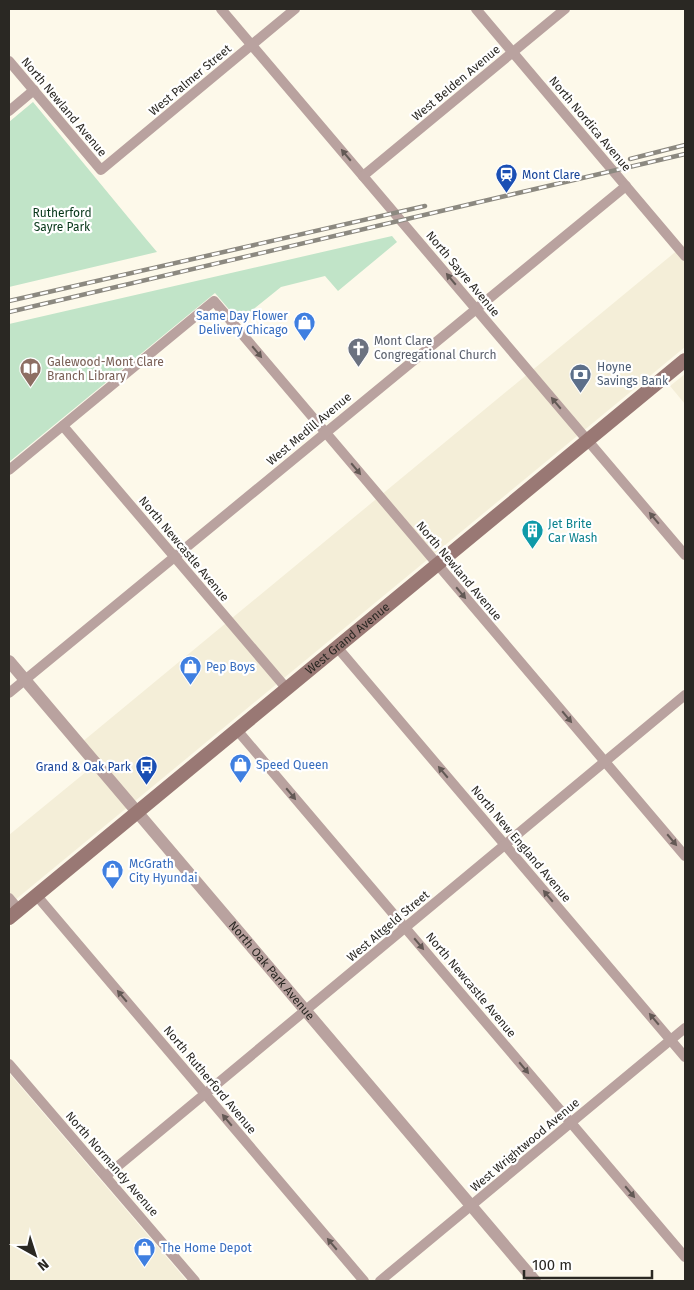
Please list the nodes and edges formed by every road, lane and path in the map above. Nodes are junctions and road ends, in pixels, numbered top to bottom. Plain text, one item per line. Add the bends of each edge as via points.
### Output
1 (221, 9) edge
2 (295, 9) edge
3 (476, 9) edge
4 (565, 9) edge
5 (252, 45) junction
6 (512, 52) junction
7 (9, 61) edge
8 (34, 90) junction
9 (9, 111) edge
10 (101, 170) joint
11 (363, 176) junction
12 (626, 186) junction
13 (685, 256) edge
14 (476, 308) junction
15 (685, 360) edge
16 (63, 426) junction
17 (325, 432) junction
18 (588, 440) junction
19 (9, 470) edge
20 (685, 555) edge
21 (175, 557) junction
22 (437, 564) junction
23 (337, 647) junction
24 (9, 661) edge
25 (25, 680) junction
26 (287, 689) junction
27 (9, 693) edge
28 (685, 695) edge
29 (237, 730) junction
30 (605, 762) junction
31 (137, 812) junction
32 (505, 845) junction
33 (685, 856) edge
34 (37, 896) junction
35 (9, 898) edge
36 (14, 914) edge
37 (405, 928) junction
38 (306, 1010) junction
39 (685, 1028) edge
40 (671, 1040) junction
41 (685, 1057) edge
42 (9, 1064) edge
43 (205, 1094) junction
44 (571, 1123) junction
45 (106, 1176) junction
46 (471, 1206) junction
47 (685, 1257) edge
48 (195, 1281) edge
49 (364, 1281) edge
50 (380, 1281) edge
51 (535, 1281) edge

1 - 5 street, North Sayre Avenue
2 - 5 street, West Palmer Street
3 - 6 street, North Nordica Avenue
4 - 6 street, West Belden Avenue
5 - 10 street, West Palmer Street
11 -> 5 street, North Sayre Avenue
6 - 11 street, West Belden Avenue
6 - 12 street, North Nordica Avenue
7 - 8 street, North Newland Avenue
8 - 9 street
8 - 10 street, North Newland Avenue
14 -> 11 street, North Sayre Avenue
12 - 13 street, North Nordica Avenue
12 - 14 street, West Medill Avenue
14 - 17 street, West Medill Avenue
18 -> 14 street, North Sayre Avenue
15 - 18 main road, West Grand Avenue
16 -> 17 street, North Newland Avenue via 214,301
16 - 19 street
16 - 21 street, North Newcastle Avenue
17 - 21 street, West Medill Avenue
17 -> 22 street, North Newland Avenue
20 -> 18 street, North Sayre Avenue
18 - 22 main road, West Grand Avenue
21 - 25 street, West Medill Avenue
21 - 26 street, North Newcastle Avenue
22 - 23 main road, West Grand Avenue
22 -> 30 street, North Newland Avenue
23 - 26 main road, West Grand Avenue
32 -> 23 street, North New England Avenue
24 - 25 street, North Oak Park Avenue
25 - 27 street, West Medill Avenue
25 - 31 street, North Oak Park Avenue
26 - 29 main road, West Grand Avenue
28 - 30 street, West Altgeld Street
29 - 31 main road, West Grand Avenue
29 -> 37 street, North Newcastle Avenue
30 - 32 street, West Altgeld Street
30 -> 33 street, North Newland Avenue
31 - 34 main road, West Grand Avenue
31 - 38 street, North Oak Park Avenue
32 - 37 street, West Altgeld Street
40 -> 32 street, North New England Avenue
34 - 36 main road, West Grand Avenue
43 -> 34 street, North Rutherford Avenue
35 - 36 street
37 - 38 street, West Altgeld Street
37 -> 44 street, North Newcastle Avenue
38 - 43 street, West Altgeld Street
38 - 46 street, North Oak Park Avenue
39 - 40 street, West Wrightwood Avenue
40 - 41 street, North New England Avenue
40 - 44 street, West Wrightwood Avenue
42 - 45 street, North Normandy Avenue
43 - 45 street, West Altgeld Street
49 -> 43 street, North Rutherford Avenue
44 - 46 street, West Wrightwood Avenue
44 -> 47 street, North Newcastle Avenue
45 - 48 street, North Normandy Avenue
46 - 50 street, West Wrightwood Avenue
46 - 51 street, North Oak Park Avenue

